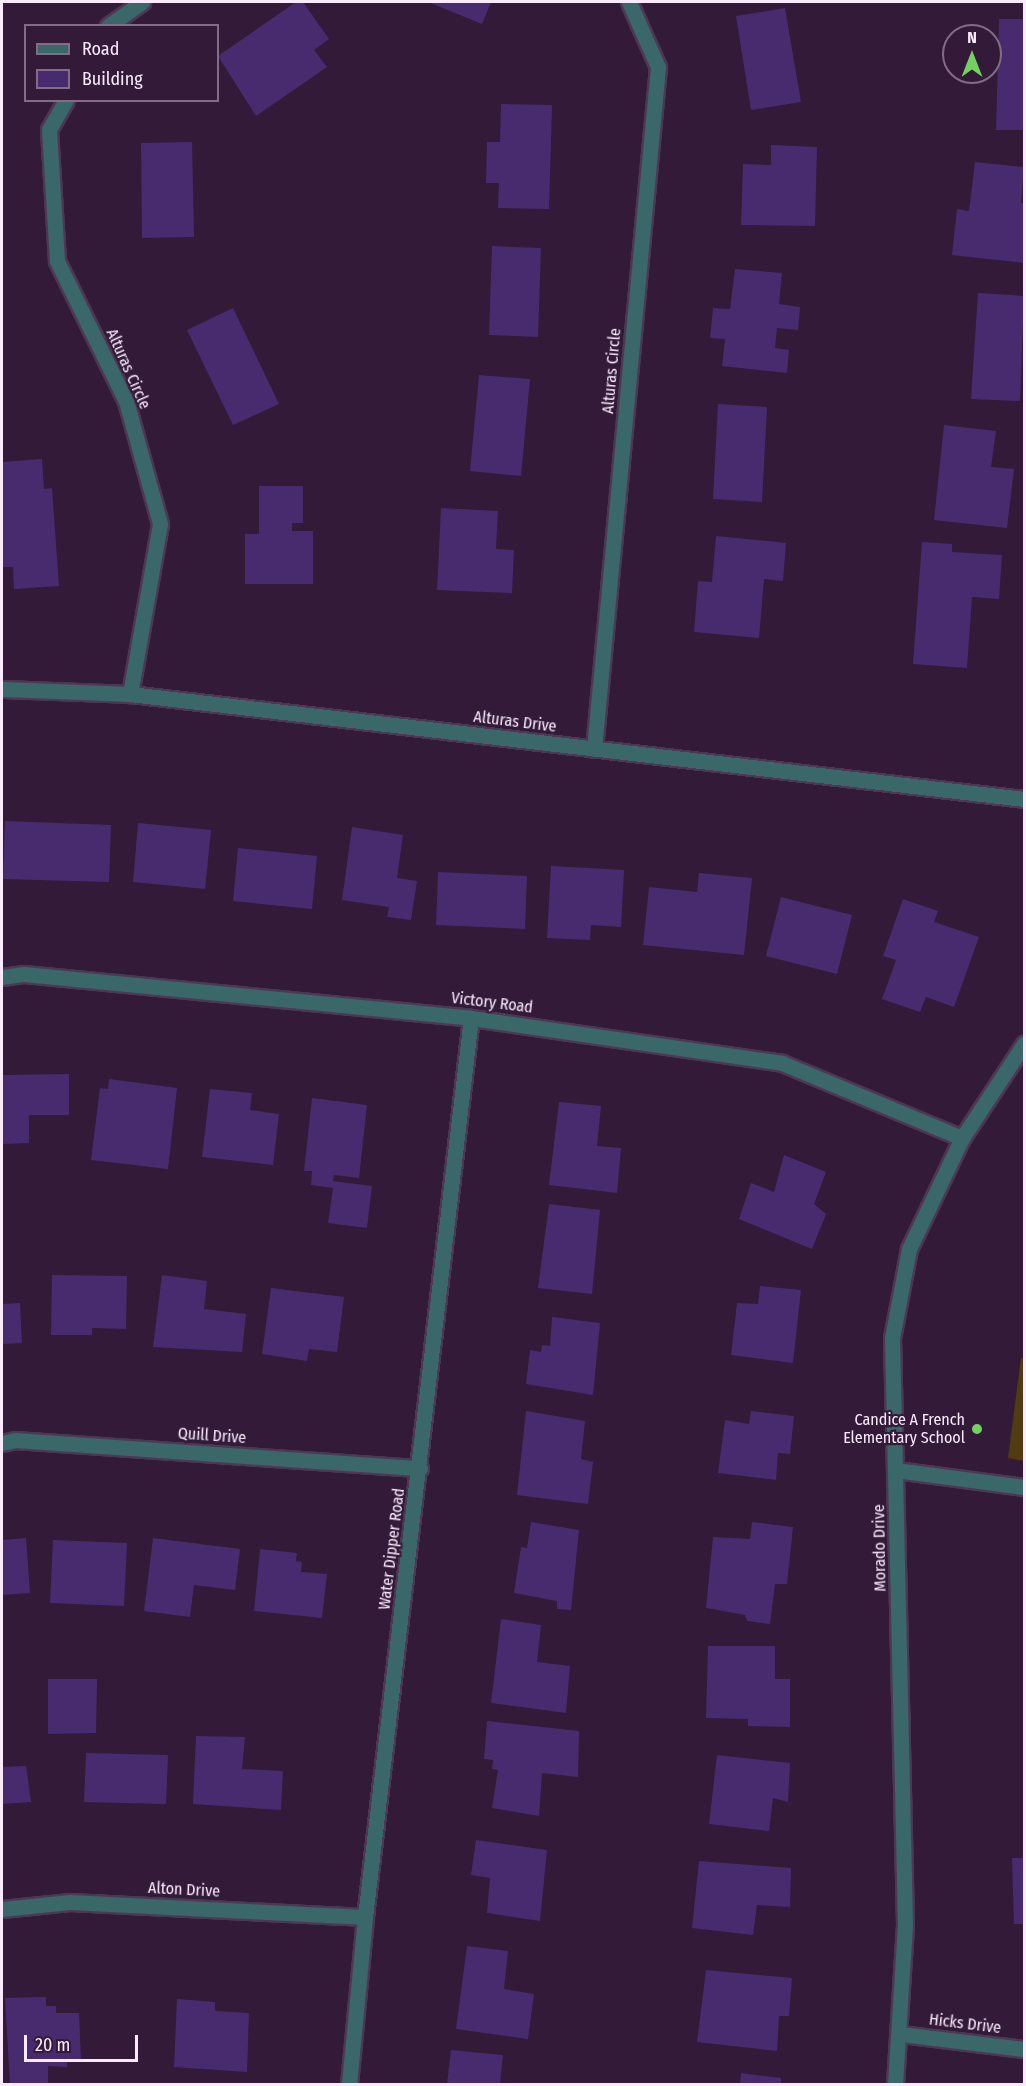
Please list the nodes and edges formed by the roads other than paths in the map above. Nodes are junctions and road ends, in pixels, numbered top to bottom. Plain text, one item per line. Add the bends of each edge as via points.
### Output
1 (142, 2) edge
2 (629, 2) edge
3 (111, 24) edge
4 (65, 102) edge
5 (2, 689) edge
6 (130, 694) junction
7 (594, 749) junction
8 (1024, 798) edge
9 (2, 977) edge
10 (471, 1018) junction
11 (1024, 1044) edge
12 (962, 1138) junction
13 (2, 1443) edge
14 (420, 1468) junction
15 (896, 1470) junction
16 (1024, 1487) edge
17 (2, 1909) edge
18 (365, 1917) junction
19 (901, 2034) junction
20 (1024, 2049) edge
21 (349, 2085) edge
22 (895, 2085) edge

1 - 3 street
2 - 7 street, Alturas Circle via 658,67
4 - 6 street, Alturas Circle via 49,130 57,261 126,401 160,524
5 - 6 street, Alturas Drive
6 - 7 street, Alturas Drive
7 - 8 street, Alturas Drive
9 - 10 street, Victory Road via 24,974
10 - 12 street, Victory Road via 782,1063
10 - 14 street, Water Dipper Road
11 - 12 street, Morado Drive
12 - 15 street, Morado Drive via 909,1249 892,1338
13 - 14 street, Quill Drive via 15,1440
14 - 18 street, Water Dipper Road
15 - 16 street
15 - 19 street, Morado Drive via 905,1924
17 - 18 street, Alton Drive via 70,1902
18 - 21 street, Water Dipper Road
19 - 20 street, Hicks Drive
19 - 22 street, Morado Drive

